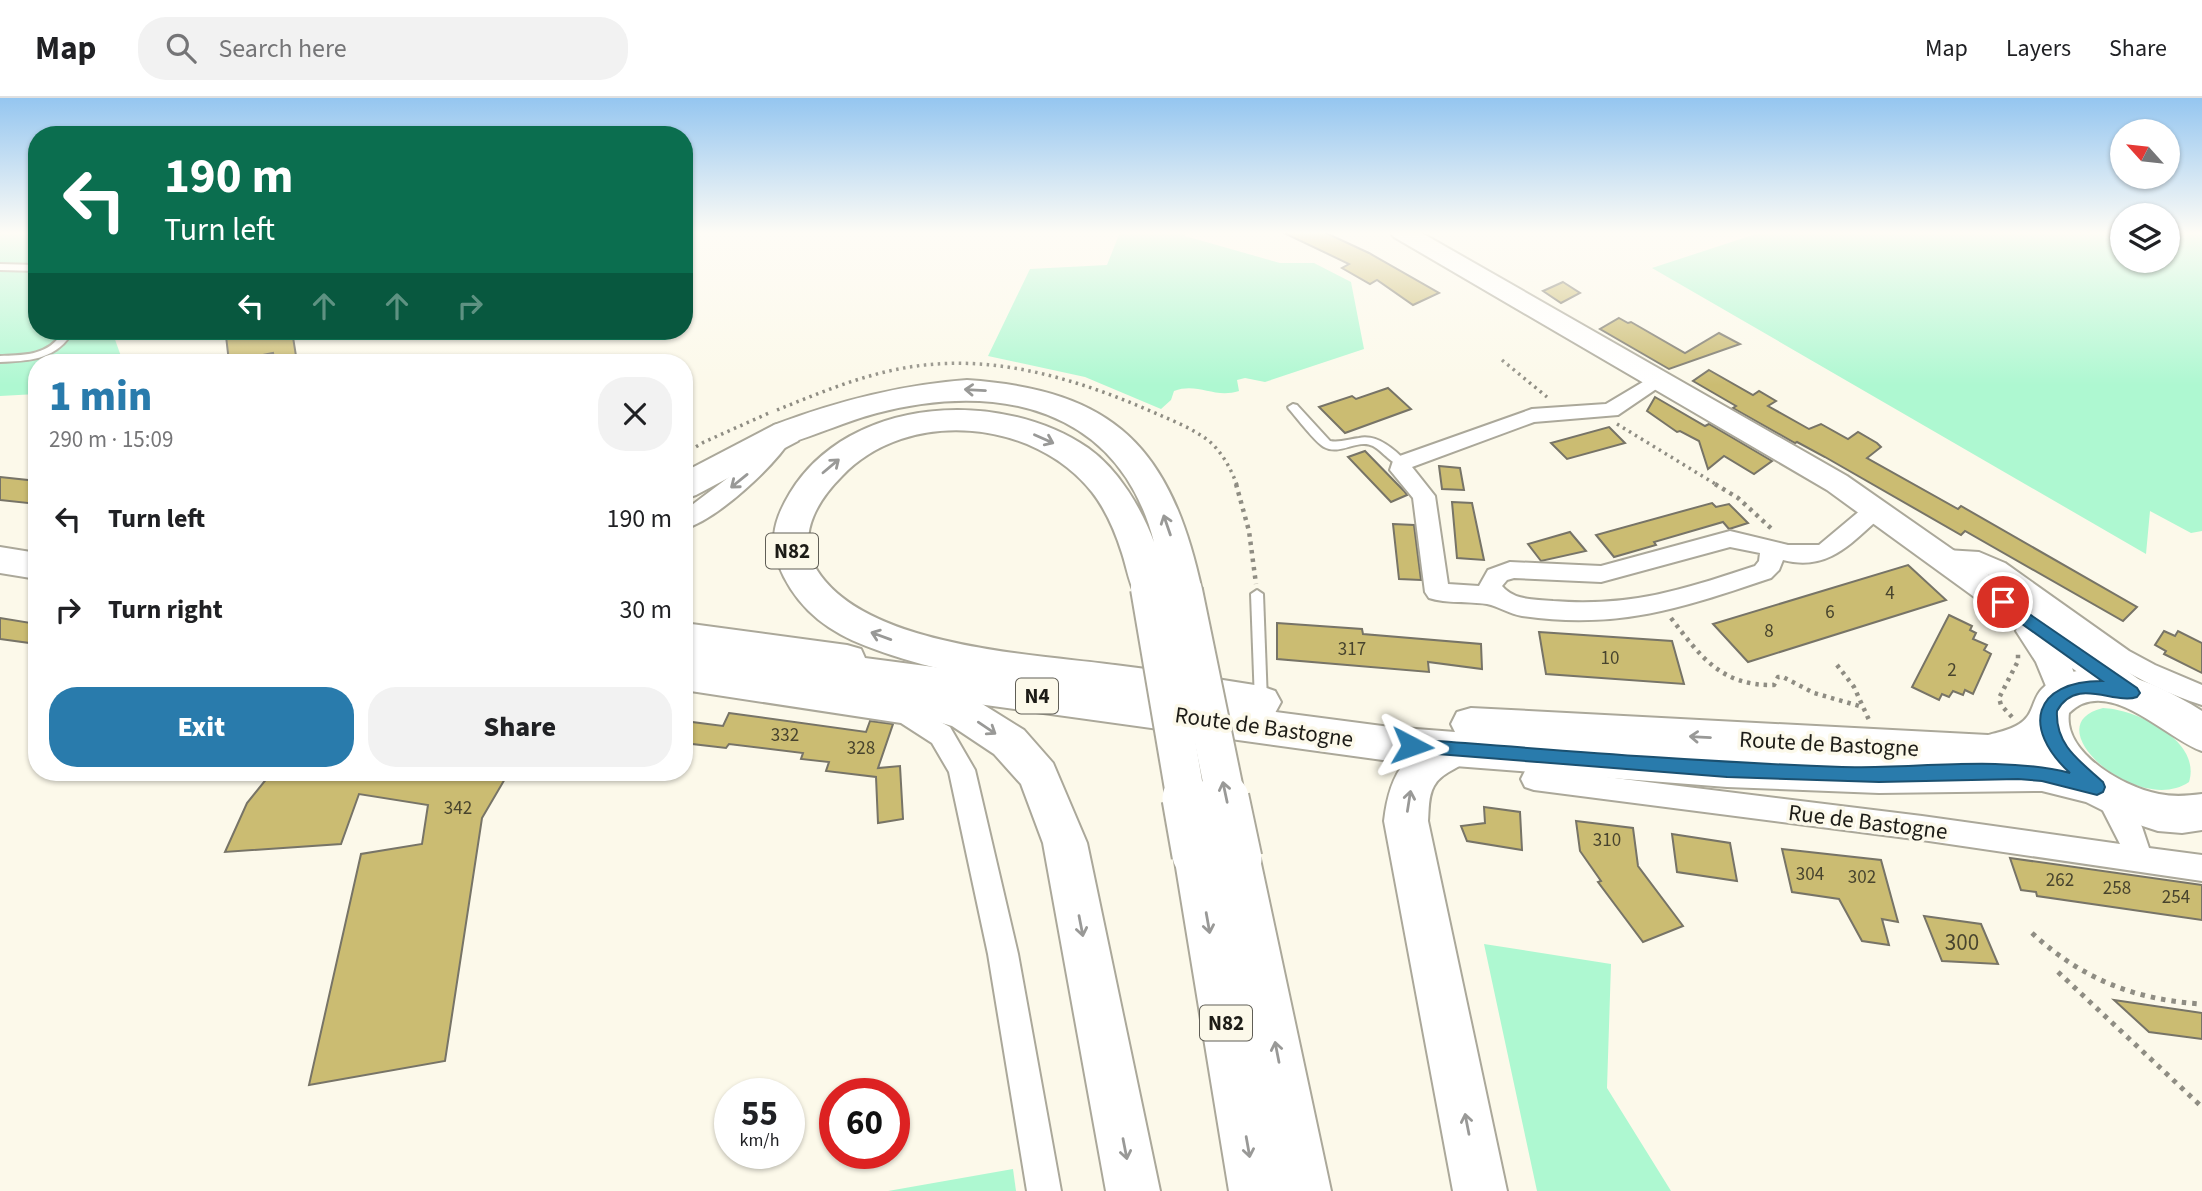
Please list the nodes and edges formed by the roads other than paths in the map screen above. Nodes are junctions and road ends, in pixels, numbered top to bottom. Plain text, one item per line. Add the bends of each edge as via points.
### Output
1 (1491, 283) edge
2 (63, 340) edge
3 (42, 354) edge
4 (28, 357) edge
5 (0, 359) edge
6 (1658, 379) junction
7 (1293, 407) dead end
8 (786, 433) junction
9 (1402, 463) junction
10 (693, 482) edge
11 (1876, 509) junction
12 (693, 516) edge
13 (0, 540) edge
14 (28, 543) edge
15 (1782, 552) junction
16 (1946, 558) junction
17 (0, 561) edge
18 (28, 565) edge
19 (1167, 590) junction
20 (1257, 594) dead end
21 (1495, 596) junction
22 (2003, 602) junction
23 (693, 632) edge
24 (693, 639) edge
25 (727, 644) junction
26 (693, 649) edge
27 (693, 660) edge
28 (693, 681) edge
29 (2132, 693) junction
30 (1261, 702) junction
31 (2057, 708) junction
32 (1319, 712) junction
33 (2196, 716) edge
34 (1456, 749) junction
35 (1534, 779) dead end
36 (2201, 814) edge
37 (2124, 817) junction
38 (1217, 857) junction
39 (2202, 867) edge
40 (1044, 1191) edge
41 (1133, 1191) edge
42 (1256, 1191) edge
43 (1304, 1191) edge
44 (1480, 1191) edge

1 - 6 street
2 - 3 lane
4 - 5 lane
6 - 9 street via 1611,410 1532,416
6 - 11 street
7 - 9 lane via 1327,444 1375,442
8 - 10 main road, N82
8 -> 12 street via 750,472
19 -> 8 main road, N82 via 1173,542 1163,512 1133,460 1100,430 1059,407 1009,394 928,391 856,405
9 - 21 street via 1401,470 1424,496 1437,592
11 - 15 street via 1826,551 1816,555
11 - 16 street
13 - 14 main road
15 - 21 street via 1763,572 1660,604 1619,611 1519,607 1504,604
15 - 21 street via 1730,539 1601,575 1501,572 1490,587
16 - 22 street
16 - 33 street via 1979,560 1997,569 2110,651 2163,680
17 - 18 main road
30 -> 19 main road, N82 via 1009,666 909,646 865,630 822,603 797,572 790,536 805,496 823,471 851,449 917,424 976,421 1003,425 1053,443 1076,457 1095,474
19 - 38 main road, N82, bridge
20 - 30 lane
22 - 29 street
22 - 31 street via 2045,648
23 - 25 street
24 - 25 main road, Route de Bastogne / N4
25 - 32 main road, Route de Bastogne / N4 via 1231,709
26 - 34 main road, Route de Bastogne / N4
27 -> 41 main road via 905,696 965,713 1009,742 1038,775 1065,843
28 - 40 street via 907,714 941,735 965,783 1003,954
29 - 31 main road, N4 via 2083,687
29 - 33 main road, N4
30 - 32 main road, N82
31 -> 32 main road, Route de Bastogne / N4 via 2034,736 2012,748 1988,752
31 - 37 main road via 2053,739 2063,756
34 - 37 main road, Route de Bastogne / N4 via 1727,770 1879,775 2042,773
44 -> 34 main road via 1406,821 1408,795 1418,771
35 - 37 street, Rue de Bastogne via 1922,828
36 - 37 main road, N4
37 - 39 street, Rue de Bastogne
38 -> 42 main road, N82
43 -> 38 main road, N82

